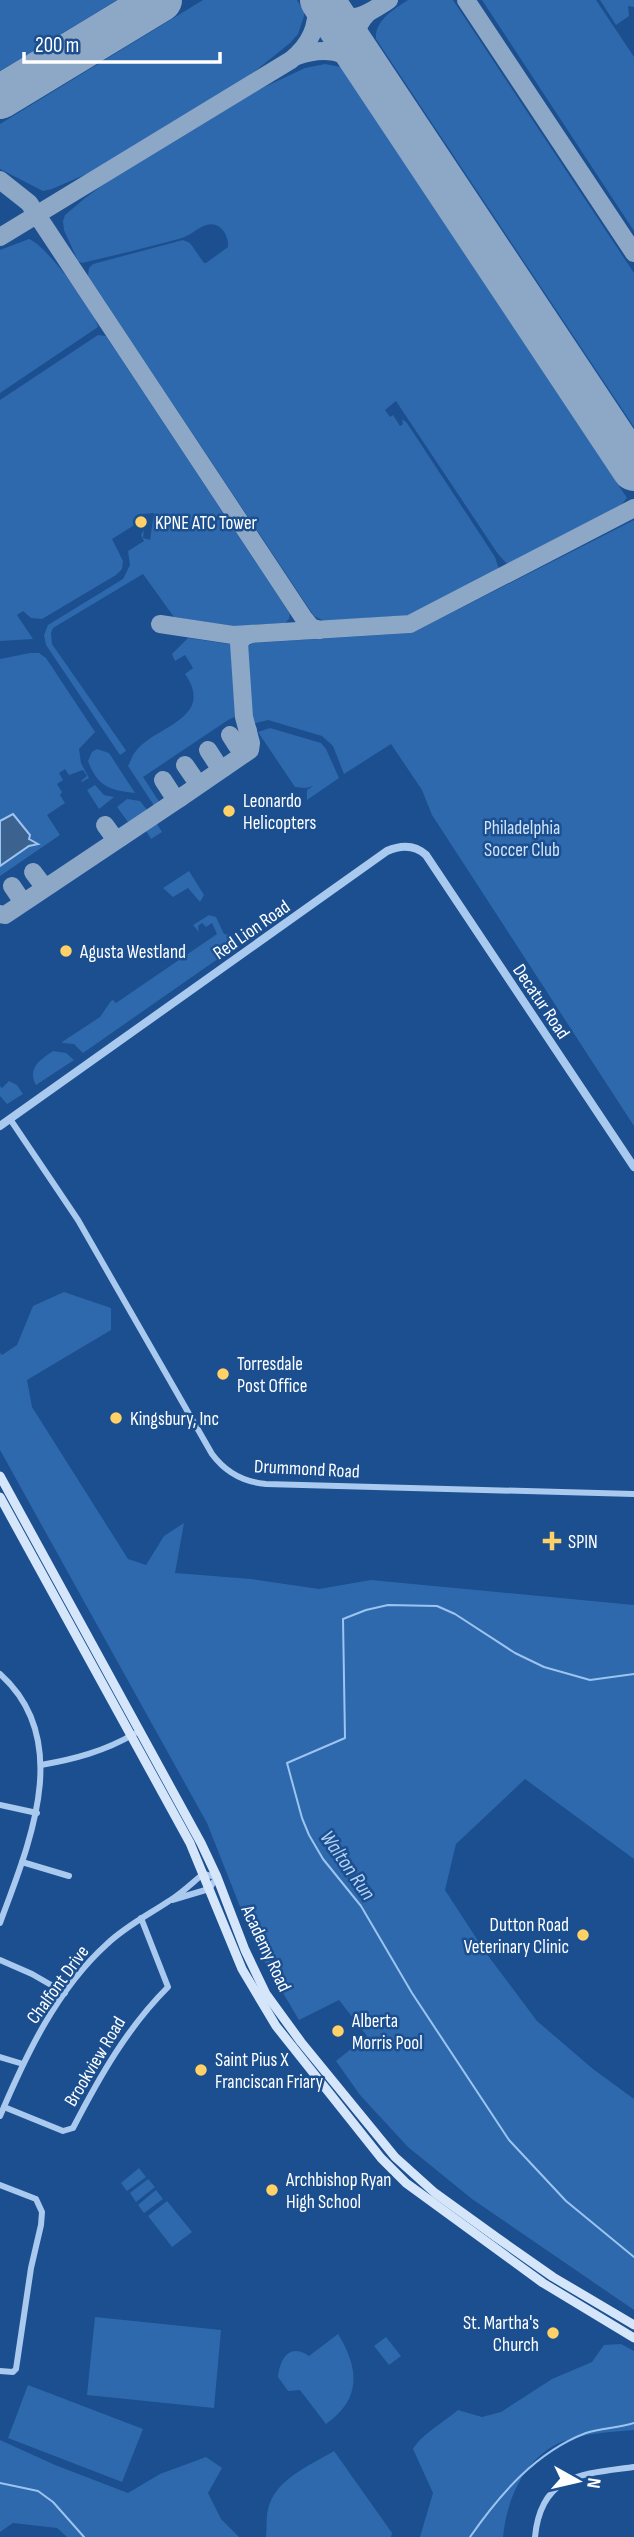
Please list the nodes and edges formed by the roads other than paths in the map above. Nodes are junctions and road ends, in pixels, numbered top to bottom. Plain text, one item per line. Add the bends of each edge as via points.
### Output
1 (423, 852) joint
2 (10, 1119) junction
3 (0, 1126) edge
4 (634, 1167) edge
5 (2, 1483) edge
6 (634, 1494) edge
7 (0, 1497) edge
8 (0, 1674) edge
9 (135, 1733) junction
10 (41, 1765) junction
11 (0, 1805) edge
12 (37, 1813) junction
13 (22, 1862) junction
14 (203, 1874) junction
15 (69, 1876) dead end
16 (217, 1877) junction
17 (209, 1889) junction
18 (172, 1899) junction
19 (141, 1918) junction
20 (0, 1923) edge
21 (0, 1960) edge
22 (65, 1993) junction
23 (0, 2057) edge
24 (23, 2064) junction
25 (4, 2107) junction
26 (0, 2116) edge
27 (0, 2185) edge
28 (615, 2313) junction
29 (609, 2323) junction
30 (634, 2325) edge
31 (634, 2339) edge
32 (0, 2371) edge
33 (634, 2467) edge
34 (535, 2537) edge

1 - 2 street, Red Lion Road via 406,847 387,851
1 - 4 street, Decatur Road
2 - 3 street, Red Lion Road
2 - 6 street, Drummond Road via 78,1220 212,1454 237,1477 266,1485
5 - 9 main road, Academy Road
7 - 9 main road, Academy Road
8 - 10 street via 28,1710
9 - 10 street via 94,1754
9 - 14 main road, Academy Road
9 - 16 main road, Academy Road
10 - 12 street
11 - 12 street
12 - 13 street
13 - 15 street
13 - 20 street
14 - 16 street
14 - 17 main road, Academy Road
14 - 18 street, Chalfont Drive
16 - 17 street
16 - 28 main road, Academy Road via 266,1994 395,2157 496,2237
17 - 18 street, Chalfont Drive
17 - 29 main road, Academy Road via 242,1969 276,2026 381,2158 406,2183 480,2238
18 - 19 street, Chalfont Drive
19 - 22 street, Chalfont Drive via 106,1944
19 - 25 street, Brookview Road via 167,1988 141,2014 115,2052 73,2128 63,2131
21 - 22 street
22 - 24 street, Chalfont Drive
23 - 24 street
24 - 25 street, Chalfont Drive
25 - 26 street, Chalfont Drive
27 - 32 street via 36,2199 42,2212 18,2365 14,2371
28 - 29 main road
28 - 30 main road, Academy Road
29 - 31 main road, Academy Road
33 - 34 street via 568,2480 541,2507

